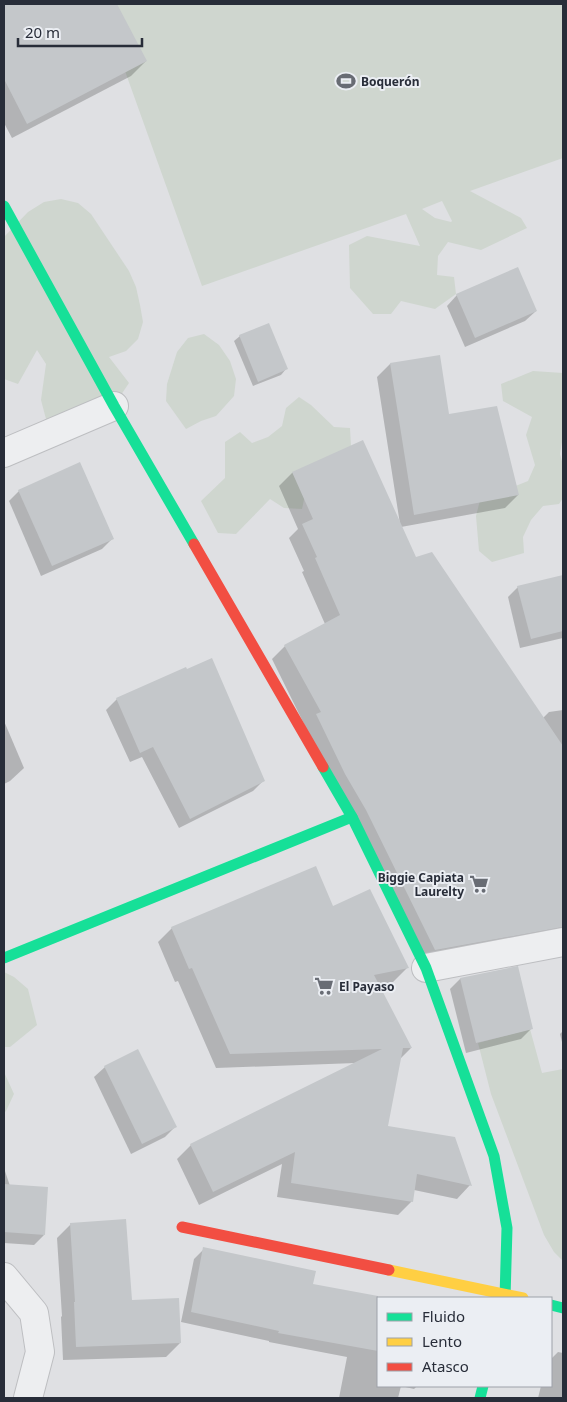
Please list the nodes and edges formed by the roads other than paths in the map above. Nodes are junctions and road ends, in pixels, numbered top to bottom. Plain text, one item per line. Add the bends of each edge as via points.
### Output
1 (4, 206) edge
2 (114, 406) junction
3 (4, 452) edge
4 (352, 817) junction
5 (563, 942) edge
6 (4, 958) edge
7 (426, 968) junction
8 (182, 1227) dead end
9 (4, 1277) edge
10 (506, 1296) edge
11 (28, 1398) edge

1 - 2 street
2 - 3 street
2 - 4 street
4 - 6 street
4 - 7 street
5 - 7 street
7 - 10 street via 494,1156 507,1228
8 - 10 street
9 - 11 street via 34,1313 40,1352

